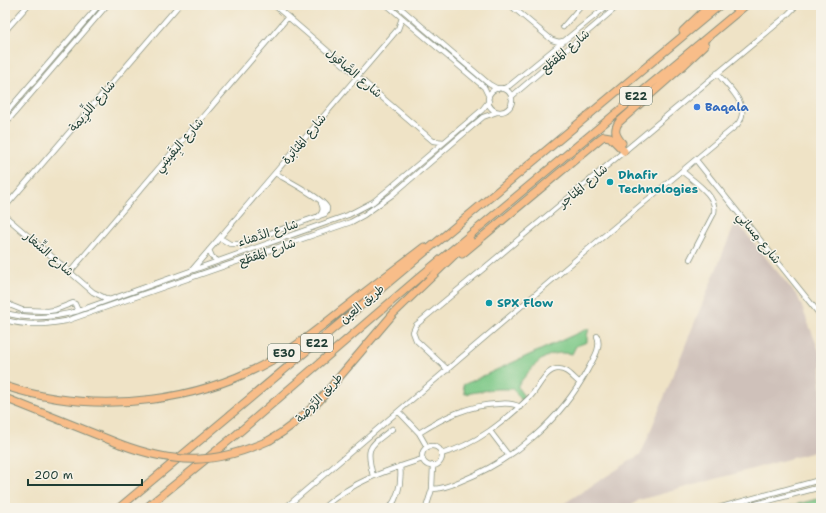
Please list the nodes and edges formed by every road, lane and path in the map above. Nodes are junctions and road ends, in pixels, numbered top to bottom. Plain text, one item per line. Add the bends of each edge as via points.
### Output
1 (28, 5) edge
2 (99, 5) edge
3 (107, 5) edge
4 (179, 5) edge
5 (274, 5) edge
6 (387, 5) edge
7 (397, 5) edge
8 (510, 5) edge
9 (582, 5) edge
10 (609, 5) edge
11 (619, 5) edge
12 (710, 5) edge
13 (720, 5) edge
14 (797, 5) edge
15 (744, 6) edge
16 (608, 14) junction
17 (288, 17) junction
18 (402, 18) junction
19 (410, 25) junction
20 (563, 27) dead end
21 (398, 29) junction
22 (5, 32) edge
23 (552, 40) junction
24 (565, 41) junction
25 (666, 50) junction
26 (553, 51) junction
27 (717, 73) junction
28 (358, 76) junction
29 (500, 89) junction
30 (511, 97) junction
31 (489, 99) junction
32 (497, 112) junction
33 (5, 114) edge
34 (5, 124) edge
35 (433, 141) junction
36 (444, 142) junction
37 (625, 150) junction
38 (432, 152) junction
39 (696, 160) junction
40 (682, 172) junction
41 (275, 173) junction
42 (514, 177) junction
43 (527, 187) junction
44 (5, 207) edge
45 (5, 216) edge
46 (220, 238) junction
47 (273, 242) junction
48 (274, 249) junction
49 (209, 250) junction
50 (690, 259) dead end
51 (218, 261) junction
52 (191, 271) junction
53 (70, 272) junction
54 (145, 287) junction
55 (92, 292) junction
56 (142, 296) junction
57 (407, 299) junction
58 (5, 300) edge
59 (109, 300) junction
60 (93, 306) junction
61 (78, 311) junction
62 (5, 313) edge
63 (821, 316) edge
64 (5, 320) edge
65 (596, 336) dead end
66 (448, 370) junction
67 (580, 383) junction
68 (5, 386) edge
69 (5, 398) edge
70 (520, 407) junction
71 (399, 412) junction
72 (392, 429) dead end
73 (490, 431) junction
74 (419, 433) junction
75 (427, 447) junction
76 (441, 454) junction
77 (509, 456) junction
78 (423, 459) junction
79 (433, 465) junction
80 (400, 466) junction
81 (373, 476) junction
82 (821, 478) edge
83 (821, 486) edge
84 (432, 489) junction
85 (119, 508) edge
86 (146, 508) edge
87 (285, 508) edge
88 (323, 508) edge
89 (390, 508) edge
90 (426, 508) edge
91 (718, 508) edge
92 (741, 508) edge

1 - 22 street
2 - 33 street
3 - 34 street
4 - 44 street, شارع اللِّزِيمة
5 - 17 street, شارع الصَّاقول
6 - 18 street
7 - 29 street via 489,84
8 - 23 street
9 - 20 street
10 - 16 street via 603,13
10 - 24 street, شارع المَقطَع
11 - 16 street, شارع المَقطَع
12 - 25 highway
13 - 25 highway, E22
14 - 27 street, شارع المُتاجر
15 - 37 highway via 685,64 619,122 615,128 616,134
15 - 43 highway, E22
16 - 30 street, شارع المَقطَع
17 - 28 street, شارع الصَّاقول
17 - 53 street, شارع البِقَيشِي
18 - 19 street
18 - 21 street, شارع المُثابَرة
19 - 21 street
19 - 31 street via 484,88
21 - 28 street, شارع المُثابَرة
23 - 24 street
23 - 26 street
24 - 26 street, شارع المَقطَع
25 - 42 highway, E22
26 - 29 street, شارع المَقطَع via 509,86
27 - 37 street, شارع المُتاجر
27 - 39 street via 740,103 742,116 737,125
28 - 35 street, شارع الصَّاقول
28 - 41 street, شارع المُثابَرة
29 - 30 street via 506,90
29 - 31 street via 492,92
30 - 32 street via 509,108
31 - 32 street via 491,108
31 - 36 street, شارع المَقطَع via 482,110
32 - 48 street, شارع المَقطَع via 483,117 392,195 364,215
35 - 36 street
35 - 38 street
36 - 38 street, شارع المَقطَع
37 - 57 highway via 610,137 600,138
37 - 66 street, شارع المُتاجر via 416,325 413,332 416,340
38 - 47 street, شارع المَقطَع via 362,208
39 - 40 street
39 - 63 street, شارع مِسانِي
40 - 50 street via 707,194 714,207 714,213
40 - 66 street
41 - 46 street, شارع المُثابَرة
41 - 46 street, شارع الدَّهناء via 326,206 327,211 324,215 239,244 230,244
42 - 68 highway, E30 via 292,348 238,376 196,391 133,401 76,401 51,398
42 - 85 highway, طريق العين / E22
43 - 57 highway, طريق الرَّوضة
43 - 86 highway, طريق العين / E22 via 237,434
45 - 53 street, شارع الشِّغار
46 - 49 street, شارع المُثابَرة
47 - 48 street
47 - 51 street, شارع المَقطَع
48 - 56 street, شارع المَقطَع
49 - 51 street via 212,257
49 - 52 street, شارع المُثابَرة
51 - 52 street, شارع المَقطَع
52 - 54 street, شارع المَقطَع
53 - 55 street, شارع الشِّغار
54 - 56 street via 139,292
54 - 59 street, شارع المَقطَع
55 - 59 street, شارع الشِّغار
55 - 60 street
56 - 64 street, شارع المَقطَع via 55,324 33,325
57 - 69 highway, طريق الرَّوضة, bridge via 319,401 295,424 270,440 232,454 196,459 152,455
58 - 61 street via 22,310 52,311 73,303
59 - 60 street, شارع المَقطَع
60 - 61 street, شارع المَقطَع
61 - 62 street, شارع المَقطَع via 43,318
65 - 67 street via 599,342 598,349
66 - 71 street
67 - 70 street via 567,372 554,370
67 - 77 street via 548,423
70 - 73 street
70 - 74 street via 501,403 469,408 446,417
71 - 74 street
71 - 87 street
72 - 81 street via 370,450 369,460
73 - 76 street via 468,444
73 - 77 street
74 - 75 street
75 - 76 street via 435,446
75 - 78 street via 423,451
76 - 79 street via 439,461
77 - 84 street via 466,479
78 - 79 street
78 - 80 street
79 - 84 street
80 - 81 street
80 - 89 street via 400,487
81 - 88 street
82 - 91 street
83 - 92 street
84 - 90 street

